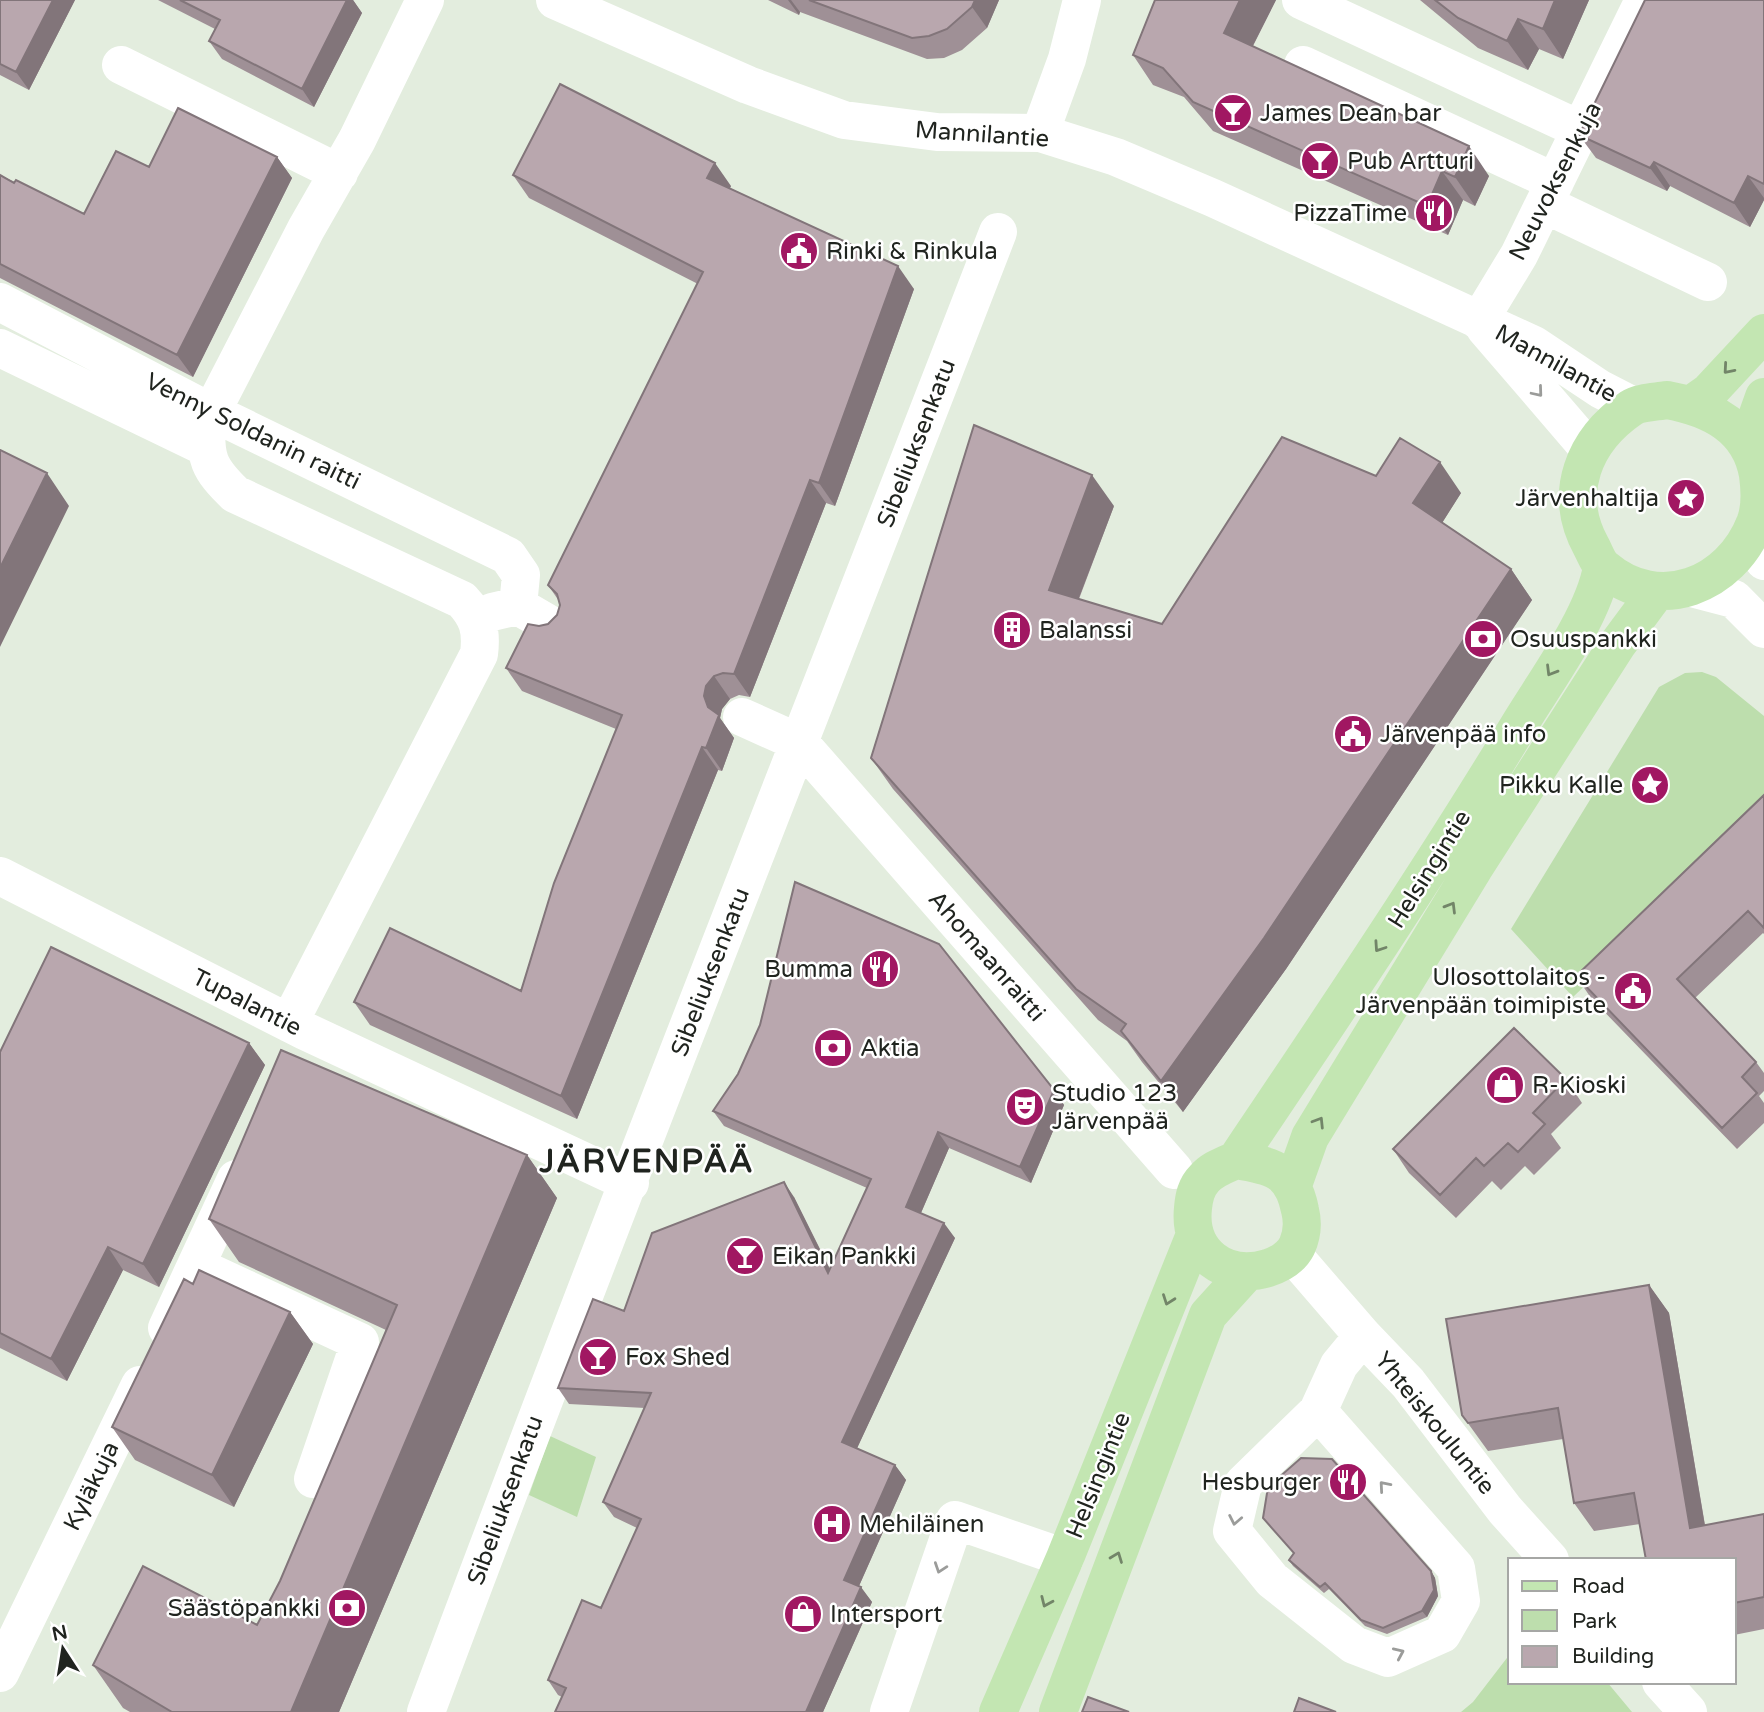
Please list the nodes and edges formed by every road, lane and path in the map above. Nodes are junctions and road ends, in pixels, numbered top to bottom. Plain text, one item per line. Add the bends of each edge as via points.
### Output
1 (425, 0) edge
2 (555, 0) edge
3 (1082, 0) edge
4 (1301, 0) edge
5 (1644, 0) edge
6 (121, 65) dead end
7 (1303, 65) dead end
8 (1581, 130) junction
9 (1040, 133) junction
10 (339, 173) junction
11 (1550, 193) junction
12 (998, 232) dead end
13 (1708, 282) dead end
14 (0, 302) edge
15 (1479, 321) junction
16 (1764, 333) edge
17 (0, 348) edge
18 (1764, 397) edge
19 (1692, 404) junction
20 (1633, 406) junction
21 (208, 430) junction
22 (1748, 442) junction
23 (1589, 449) junction
24 (1756, 521) junction
25 (1764, 561) edge
26 (1602, 567) junction
27 (1675, 590) junction
28 (518, 606) junction
29 (476, 615) junction
30 (554, 627) edge
31 (1764, 629) edge
32 (742, 717) dead end
33 (800, 743) junction
34 (0, 876) edge
35 (295, 1037) junction
36 (253, 1143) edge
37 (1236, 1160) junction
38 (1174, 1170) dead end
39 (630, 1183) junction
40 (1293, 1185) junction
41 (1194, 1237) junction
42 (1293, 1255) junction
43 (196, 1266) junction
44 (1247, 1272) junction
45 (1363, 1336) junction
46 (1318, 1411) junction
47 (313, 1479) dead end
48 (1065, 1558) junction
49 (1548, 1558) edge
50 (0, 1673) edge
51 (1663, 1684) edge
52 (426, 1712) edge
53 (889, 1712) edge
54 (998, 1712) edge
55 (1058, 1712) edge
56 (1688, 1712) edge

1 - 10 street
2 - 9 street, Mannilantie via 748,85 844,120 937,132
3 - 9 street
4 - 8 street
5 - 8 street, Neuvoksenkuja
6 - 10 street
7 - 11 street
8 - 11 street, Neuvoksenkuja
9 - 15 street, Mannilantie via 1116,157 1201,193
10 - 21 street via 306,229
11 - 13 street
11 - 15 street, Neuvoksenkuja
12 - 33 street, Sibeliuksenkatu
14 - 21 street, Venny Soldanin raitti
15 - 20 street, Mannilantie via 1534,345
15 -> 23 street, Mannilantie
16 -> 19 main road
17 - 21 street, Venny Soldanin raitti
18 - 22 main road
19 - 20 main road via 1667,400
19 - 22 main road via 1722,417
20 - 23 main road
21 - 28 street, Venny Soldanin raitti via 508,556 521,575
21 - 29 street via 213,472 235,494 462,600
22 - 24 main road via 1760,491
23 - 26 main road via 1576,492 1582,531
24 - 25 street
24 - 27 main road via 1739,554 1719,573
26 - 27 main road via 1625,581
26 -> 37 main road, Helsingintie via 1599,588 1557,662 1424,880
27 - 31 street via 1734,600
40 -> 27 main road, Helsingintie via 1310,1137 1617,645
28 - 29 street
28 - 30 street
29 - 35 street via 479,654
32 - 33 street
33 - 38 street, Ahomaanraitti
33 - 39 street, Sibeliuksenkatu
34 - 35 street, Tupalantie
35 - 39 street, Tupalantie
36 - 43 street, Kyläkuja
37 - 40 main road via 1266,1165
37 - 41 main road via 1215,1169 1194,1194
39 - 52 street, Sibeliuksenkatu via 545,1393
40 - 42 main road via 1302,1219 1301,1238
41 - 44 main road via 1217,1265
41 -> 48 main road, Helsingintie
42 - 44 main road
42 - 45 street, Yhteiskouluntie
43 - 47 street via 360,1342
43 - 50 street, Kyläkuja
55 -> 44 main road, Helsingintie via 1208,1315
45 - 46 street via 1339,1365
45 - 49 street, Yhteiskouluntie via 1409,1383 1505,1510
46 -> 46 street via 1243,1484 1232,1531 1272,1580 1354,1645 1388,1658 1441,1634 1461,1601 1456,1568
48 -> 53 street via 955,1520
48 -> 54 main road, Helsingintie
51 - 56 street

